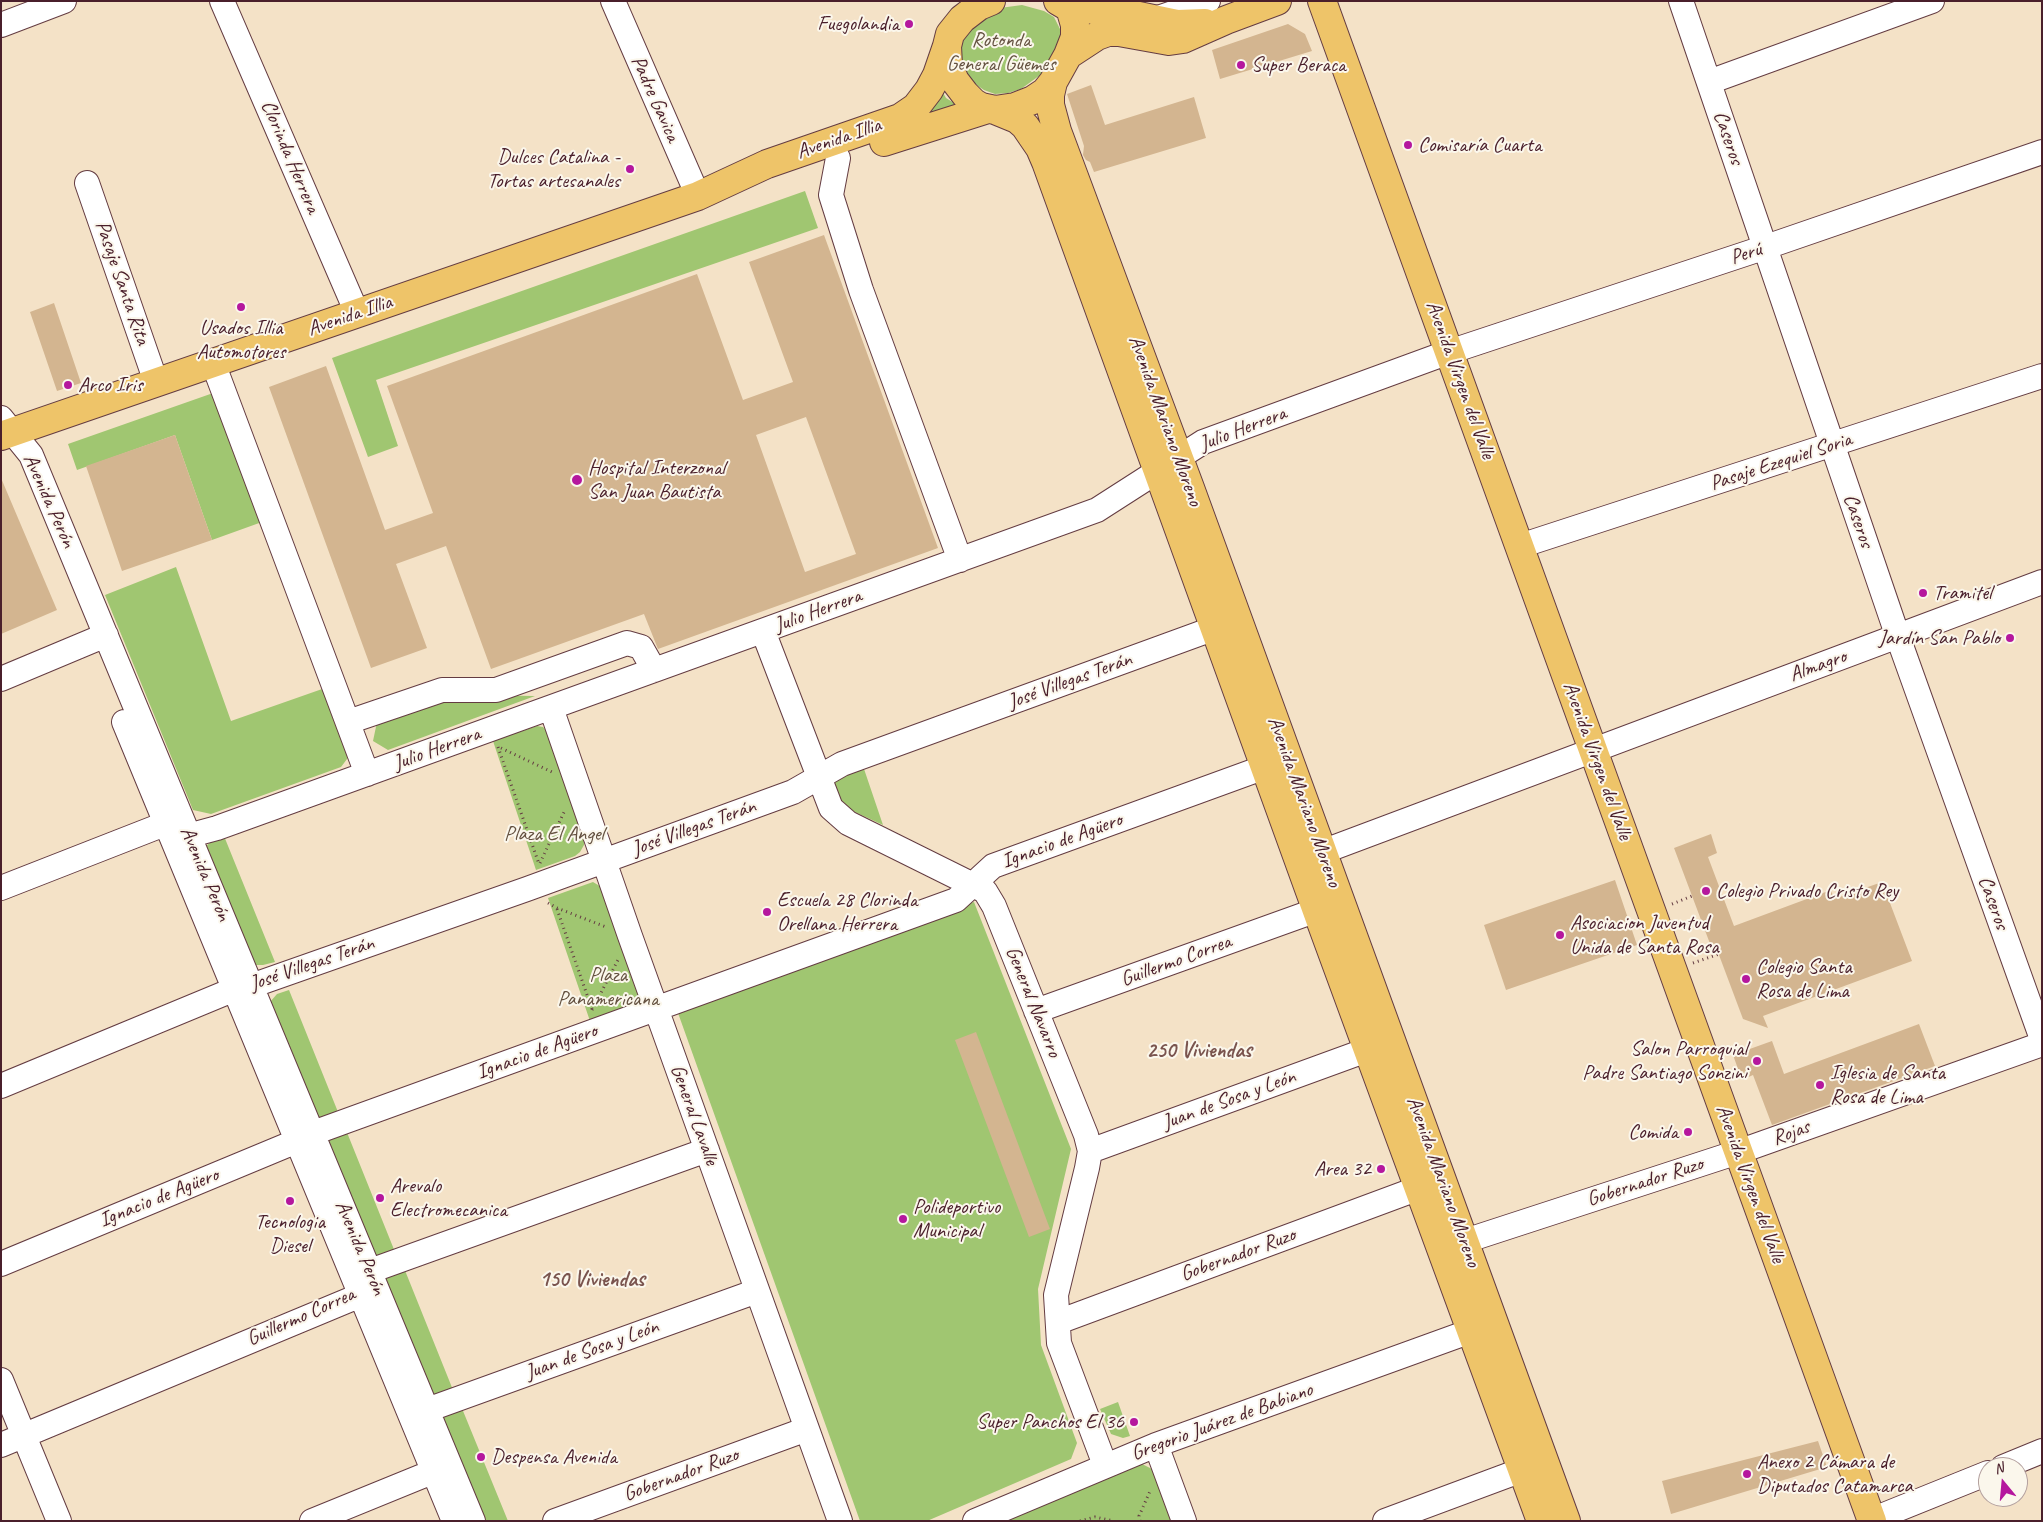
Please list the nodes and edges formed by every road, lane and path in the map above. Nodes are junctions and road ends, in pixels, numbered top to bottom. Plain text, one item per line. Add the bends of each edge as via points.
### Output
1 (64, 1) edge
2 (222, 1) edge
3 (613, 1) edge
4 (950, 1) edge
5 (991, 1) edge
6 (1277, 1) edge
7 (1322, 1) edge
8 (1681, 1) edge
9 (1932, 1) edge
10 (1067, 4) edge
11 (1217, 10) edge
12 (1, 25) edge
13 (948, 40) junction
14 (1068, 55) junction
15 (1053, 82) junction
16 (1709, 82) junction
17 (992, 109) junction
18 (2042, 152) edge
19 (838, 158) junction
20 (88, 183) dead end
21 (698, 196) junction
22 (1766, 247) junction
23 (357, 313) junction
24 (1449, 352) junction
25 (214, 363) junction
26 (2042, 376) edge
27 (156, 382) junction
28 (5, 428) edge
29 (1833, 446) junction
30 (1168, 465) junction
31 (1520, 546) junction
32 (960, 560) junction
33 (2042, 582) edge
34 (1215, 628) junction
35 (763, 631) junction
36 (1898, 637) junction
37 (99, 638) junction
38 (654, 670) junction
39 (1, 679) edge
40 (551, 708) junction
41 (348, 722) junction
42 (476, 735) junction
43 (498, 746) junction
44 (1593, 749) junction
45 (1265, 767) junction
46 (367, 774) junction
47 (818, 778) junction
48 (577, 784) junction
49 (177, 829) junction
50 (1322, 852) junction
51 (603, 862) junction
52 (539, 864) junction
53 (972, 885) junction
54 (1, 888) edge
55 (527, 889) junction
56 (557, 908) junction
57 (1316, 910) junction
58 (630, 936) junction
59 (1719, 954) dead end
60 (1673, 970) junction
61 (243, 987) junction
62 (656, 1008) junction
63 (592, 1010) junction
64 (1036, 1011) junction
65 (577, 1037) junction
66 (2042, 1039) edge
67 (2042, 1044) edge
68 (1368, 1050) junction
69 (1, 1086) edge
70 (305, 1137) junction
71 (707, 1150) junction
72 (1090, 1151) junction
73 (1738, 1152) junction
74 (1419, 1188) junction
75 (1465, 1241) junction
76 (1, 1264) edge
77 (370, 1271) junction
78 (757, 1291) junction
79 (361, 1295) junction
80 (1058, 1322) junction
81 (1471, 1331) junction
82 (1, 1380) edge
83 (427, 1410) junction
84 (807, 1430) junction
85 (24, 1436) junction
86 (1, 1445) edge
87 (1156, 1445) junction
88 (2042, 1451) edge
89 (2027, 1457) edge
90 (1106, 1465) junction
91 (442, 1468) junction
92 (1522, 1470) junction
93 (1978, 1477) edge
94 (1155, 1481) dead end
95 (1871, 1520) edge
96 (59, 1521) edge
97 (312, 1521) edge
98 (454, 1521) edge
99 (473, 1521) edge
100 (555, 1521) edge
101 (840, 1521) edge
102 (975, 1521) edge
103 (1080, 1521) edge
104 (1114, 1521) edge
105 (1140, 1521) edge
106 (1184, 1521) edge
107 (1385, 1521) edge
108 (1541, 1521) edge
109 (1566, 1521) edge

1 - 12 street
2 - 23 street, Clorinda Herrera
3 - 21 street, Padre Gavica
4 - 13 main road
5 - 13 main road via 970,11
6 - 11 main road
7 - 24 main road, Avenida Virgen del Valle
8 - 16 street, Caseros
9 - 16 street
10 - 11 main road via 1177,24 1196,24
10 - 14 main road via 1074,20 1075,37
11 - 14 main road via 1183,39 1169,41 1108,32
13 - 17 main road, Avenida Mariano Moreno via 948,66 955,81 974,103
13 - 21 main road, Avenida Illia via 937,75 909,114 767,164
14 - 15 main road
15 - 17 main road, Avenida Illia via 1033,100 1015,107
15 - 30 main road, Avenida Mariano Moreno via 1050,104 1057,131
16 - 22 street, Caseros
17 - 19 main road, Avenida Illia via 964,115
17 - 30 main road, Avenida Mariano Moreno via 1017,119 1040,148
18 - 22 street, Perú
19 - 21 main road, Avenida Illia via 763,182
19 - 32 street via 831,195 861,290
20 - 27 street, Pasaje Santa Rita
21 - 23 main road, Avenida Illia
22 - 24 street, Perú
22 - 29 street, Caseros
23 - 25 main road, Avenida Illia
24 - 30 street, Julio Herrera via 1202,442
24 - 31 main road, Avenida Virgen del Valle
25 - 27 main road, Avenida Illia
25 - 41 street
26 - 29 street, Pasaje Ezequiel Soria
27 - 28 main road, Avenida Illia
28 - 37 street, Avenida Perón via 16,461
29 - 31 street, Pasaje Ezequiel Soria
29 - 36 street, Caseros
30 - 32 street, Julio Herrera via 1097,510
30 - 34 main road, Avenida Mariano Moreno
30 - 50 main road, Avenida Mariano Moreno
31 - 44 main road, Avenida Virgen del Valle
32 - 35 street, Julio Herrera
33 - 36 street, Almagro
34 - 45 main road, Avenida Mariano Moreno
34 - 47 street, José Villegas Terán via 842,764
35 - 38 street, Julio Herrera
35 - 47 street, General Navarro
36 - 44 street, Almagro
36 - 66 street, Caseros
37 - 39 street
37 - 49 street, Avenida Perón
38 - 40 street, Julio Herrera
38 - 41 street via 641,648 627,643 496,690 442,690
40 - 42 street, Julio Herrera
40 - 48 street, General Lavalle
41 - 46 street
42 - 43 path
42 - 46 street, Julio Herrera
43 - 48 path
43 - 52 path
44 - 50 street
44 - 60 main road, Avenida Virgen del Valle
45 - 53 street, Ignacio de Agüero via 993,866
45 - 57 main road, Avenida Mariano Moreno
46 - 49 street, Julio Herrera via 217,828
47 - 51 street, José Villegas Terán via 794,792
47 - 53 street, General Navarro via 831,808 848,823
48 - 51 street, General Lavalle
48 - 52 path
49 - 54 street, Julio Herrera
49 - 61 street, Avenida Perón
50 - 75 main road, Avenida Mariano Moreno
51 - 55 street, José Villegas Terán
51 - 58 street, General Lavalle
52 - 55 path
53 - 62 street, Ignacio de Agüero via 956,900
53 - 64 street, General Navarro via 985,890 994,906
55 - 56 path
55 - 61 street, José Villegas Terán
56 - 58 path
56 - 63 path
57 - 64 street, Guillermo Correa
57 - 68 main road, Avenida Mariano Moreno
58 - 62 street, General Lavalle
58 - 63 path
59 - 60 path
60 - 73 main road, Avenida Virgen del Valle
61 - 69 street, José Villegas Terán
61 - 70 street, Avenida Perón
62 - 65 street, Ignacio de Agüero
62 - 71 street, General Lavalle
63 - 65 path
64 - 72 street, General Navarro
65 - 70 street, Ignacio de Agüero
67 - 73 street, Rojas
68 - 72 street, Juan de Sosa y León
68 - 74 main road, Avenida Mariano Moreno
70 - 76 street, Ignacio de Agüero
70 - 77 street, Avenida Perón
70 - 79 street, Avenida Perón
71 - 77 street, Guillermo Correa
71 - 78 street, General Lavalle
72 - 80 street via 1056,1295
73 - 75 street, Gobernador Ruzo
73 - 95 main road, Avenida Virgen del Valle
74 - 80 street, Gobernador Ruzo
74 - 81 main road, Avenida Mariano Moreno
75 - 109 main road, Avenida Mariano Moreno
77 - 79 street, Guillermo Correa
77 - 83 street, Avenida Perón
78 - 83 street, Juan de Sosa y León
78 - 84 street, General Lavalle
79 - 85 street, Guillermo Correa
79 - 91 street, Avenida Perón
80 - 90 street via 1059,1343
81 - 87 street, Gregorio Juárez de Babiano
81 - 92 main road, Avenida Mariano Moreno
82 - 85 street
83 - 91 street, Avenida Perón
84 - 100 street, Gobernador Ruzo
84 - 101 street, General Lavalle
85 - 86 street, Guillermo Correa
85 - 96 street
87 - 90 street, Gregorio Juárez de Babiano
87 - 106 street
88 - 89 street
90 - 102 street, Gregorio Juárez de Babiano
91 - 97 street
91 - 98 street, Avenida Perón
91 - 99 street, Avenida Perón
92 - 107 street
92 - 108 main road, Avenida Mariano Moreno
93 - 95 street
94 - 105 path via 1139,1516
103 - 104 path via 1095,1517

